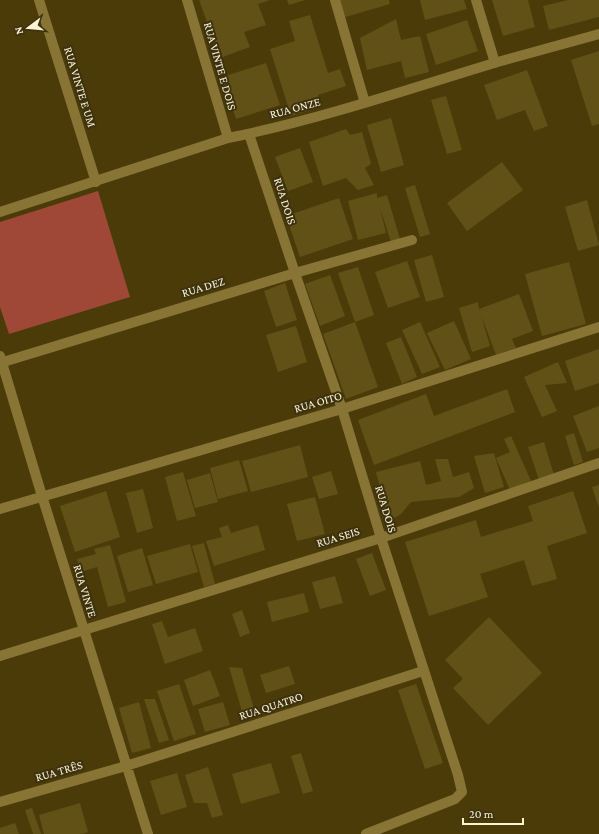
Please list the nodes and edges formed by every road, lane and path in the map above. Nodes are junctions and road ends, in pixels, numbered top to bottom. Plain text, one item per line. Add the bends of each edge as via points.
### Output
1 (39, 0) edge
2 (187, 0) edge
3 (334, 0) edge
4 (476, 0) edge
5 (599, 34) edge
6 (495, 63) junction
7 (365, 103) junction
8 (249, 134) junction
9 (228, 138) junction
10 (96, 182) junction
11 (0, 212) edge
12 (412, 240) dead end
13 (295, 273) junction
14 (599, 327) edge
15 (1, 360) edge
16 (342, 409) junction
17 (599, 463) edge
18 (42, 496) junction
19 (0, 509) edge
20 (381, 538) junction
21 (83, 631) junction
22 (0, 656) edge
23 (423, 671) junction
24 (126, 766) junction
25 (0, 802) edge
26 (148, 834) edge
27 (366, 834) edge

1 - 10 street, RUA VINTE E UM
2 - 9 street, RUA VINTE E DOIS
3 - 7 street
4 - 6 street
5 - 6 street, RUA ONZE
6 - 7 street, RUA ONZE
7 - 8 street, RUA ONZE
8 - 9 street, RUA ONZE
8 - 13 street, RUA DOIS
9 - 10 street, RUA ONZE
10 - 11 street, RUA ONZE
12 - 13 street, RUA DEZ
13 - 15 street, RUA DEZ
13 - 16 street, RUA DOIS
14 - 16 street, RUA OITO
15 - 18 street, RUA VINTE
16 - 18 street, RUA OITO
16 - 20 street, RUA DOIS
17 - 20 street, RUA SEIS
18 - 19 street, RUA OITO
18 - 21 street, RUA VINTE
20 - 21 street, RUA SEIS
20 - 23 street, RUA DOIS
21 - 22 street, RUA SEIS
21 - 24 street, RUA VINTE
23 - 24 street, RUA QUATRO
23 - 27 street, RUA DOIS via 462,792 455,799
24 - 25 street, RUA TRÊS
24 - 26 street, RUA VINTE

